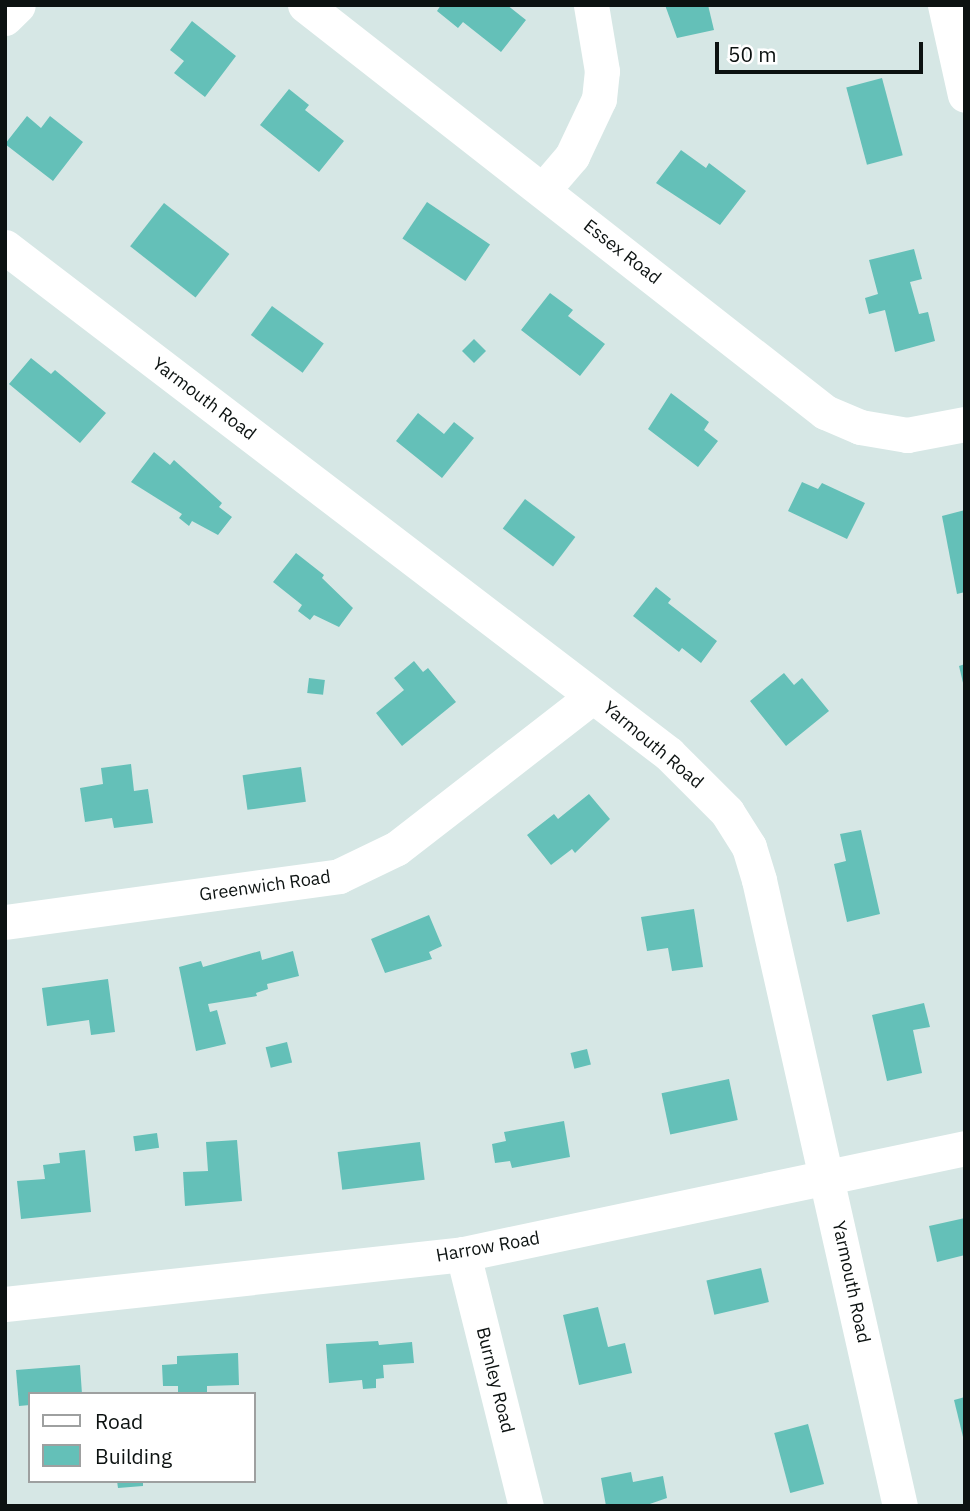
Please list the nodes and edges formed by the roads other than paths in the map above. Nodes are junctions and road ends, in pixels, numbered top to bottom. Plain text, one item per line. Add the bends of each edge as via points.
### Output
1 (18, 5) edge
2 (305, 5) edge
3 (591, 5) edge
4 (944, 5) edge
5 (5, 18) edge
6 (965, 95) edge
7 (543, 190) junction
8 (5, 247) edge
9 (965, 424) edge
10 (593, 696) junction
11 (5, 922) edge
12 (965, 1147) edge
13 (828, 1178) junction
14 (463, 1254) junction
15 (5, 1304) edge
16 (526, 1506) edge
17 (900, 1506) edge

1 - 5 street
2 - 7 street, Essex Road
3 - 7 street via 602,71 599,99 572,156
4 - 6 street
7 - 9 street, Essex Road via 825,412 860,427 907,435
8 - 10 street, Yarmouth Road
10 - 11 street, Greenwich Road via 397,848 339,876
10 - 13 street, Yarmouth Road via 701,782 748,847
12 - 13 street, Harrow Road
13 - 14 street, Harrow Road
13 - 17 street, Yarmouth Road
14 - 15 street, Harrow Road
14 - 16 street, Burnley Road

